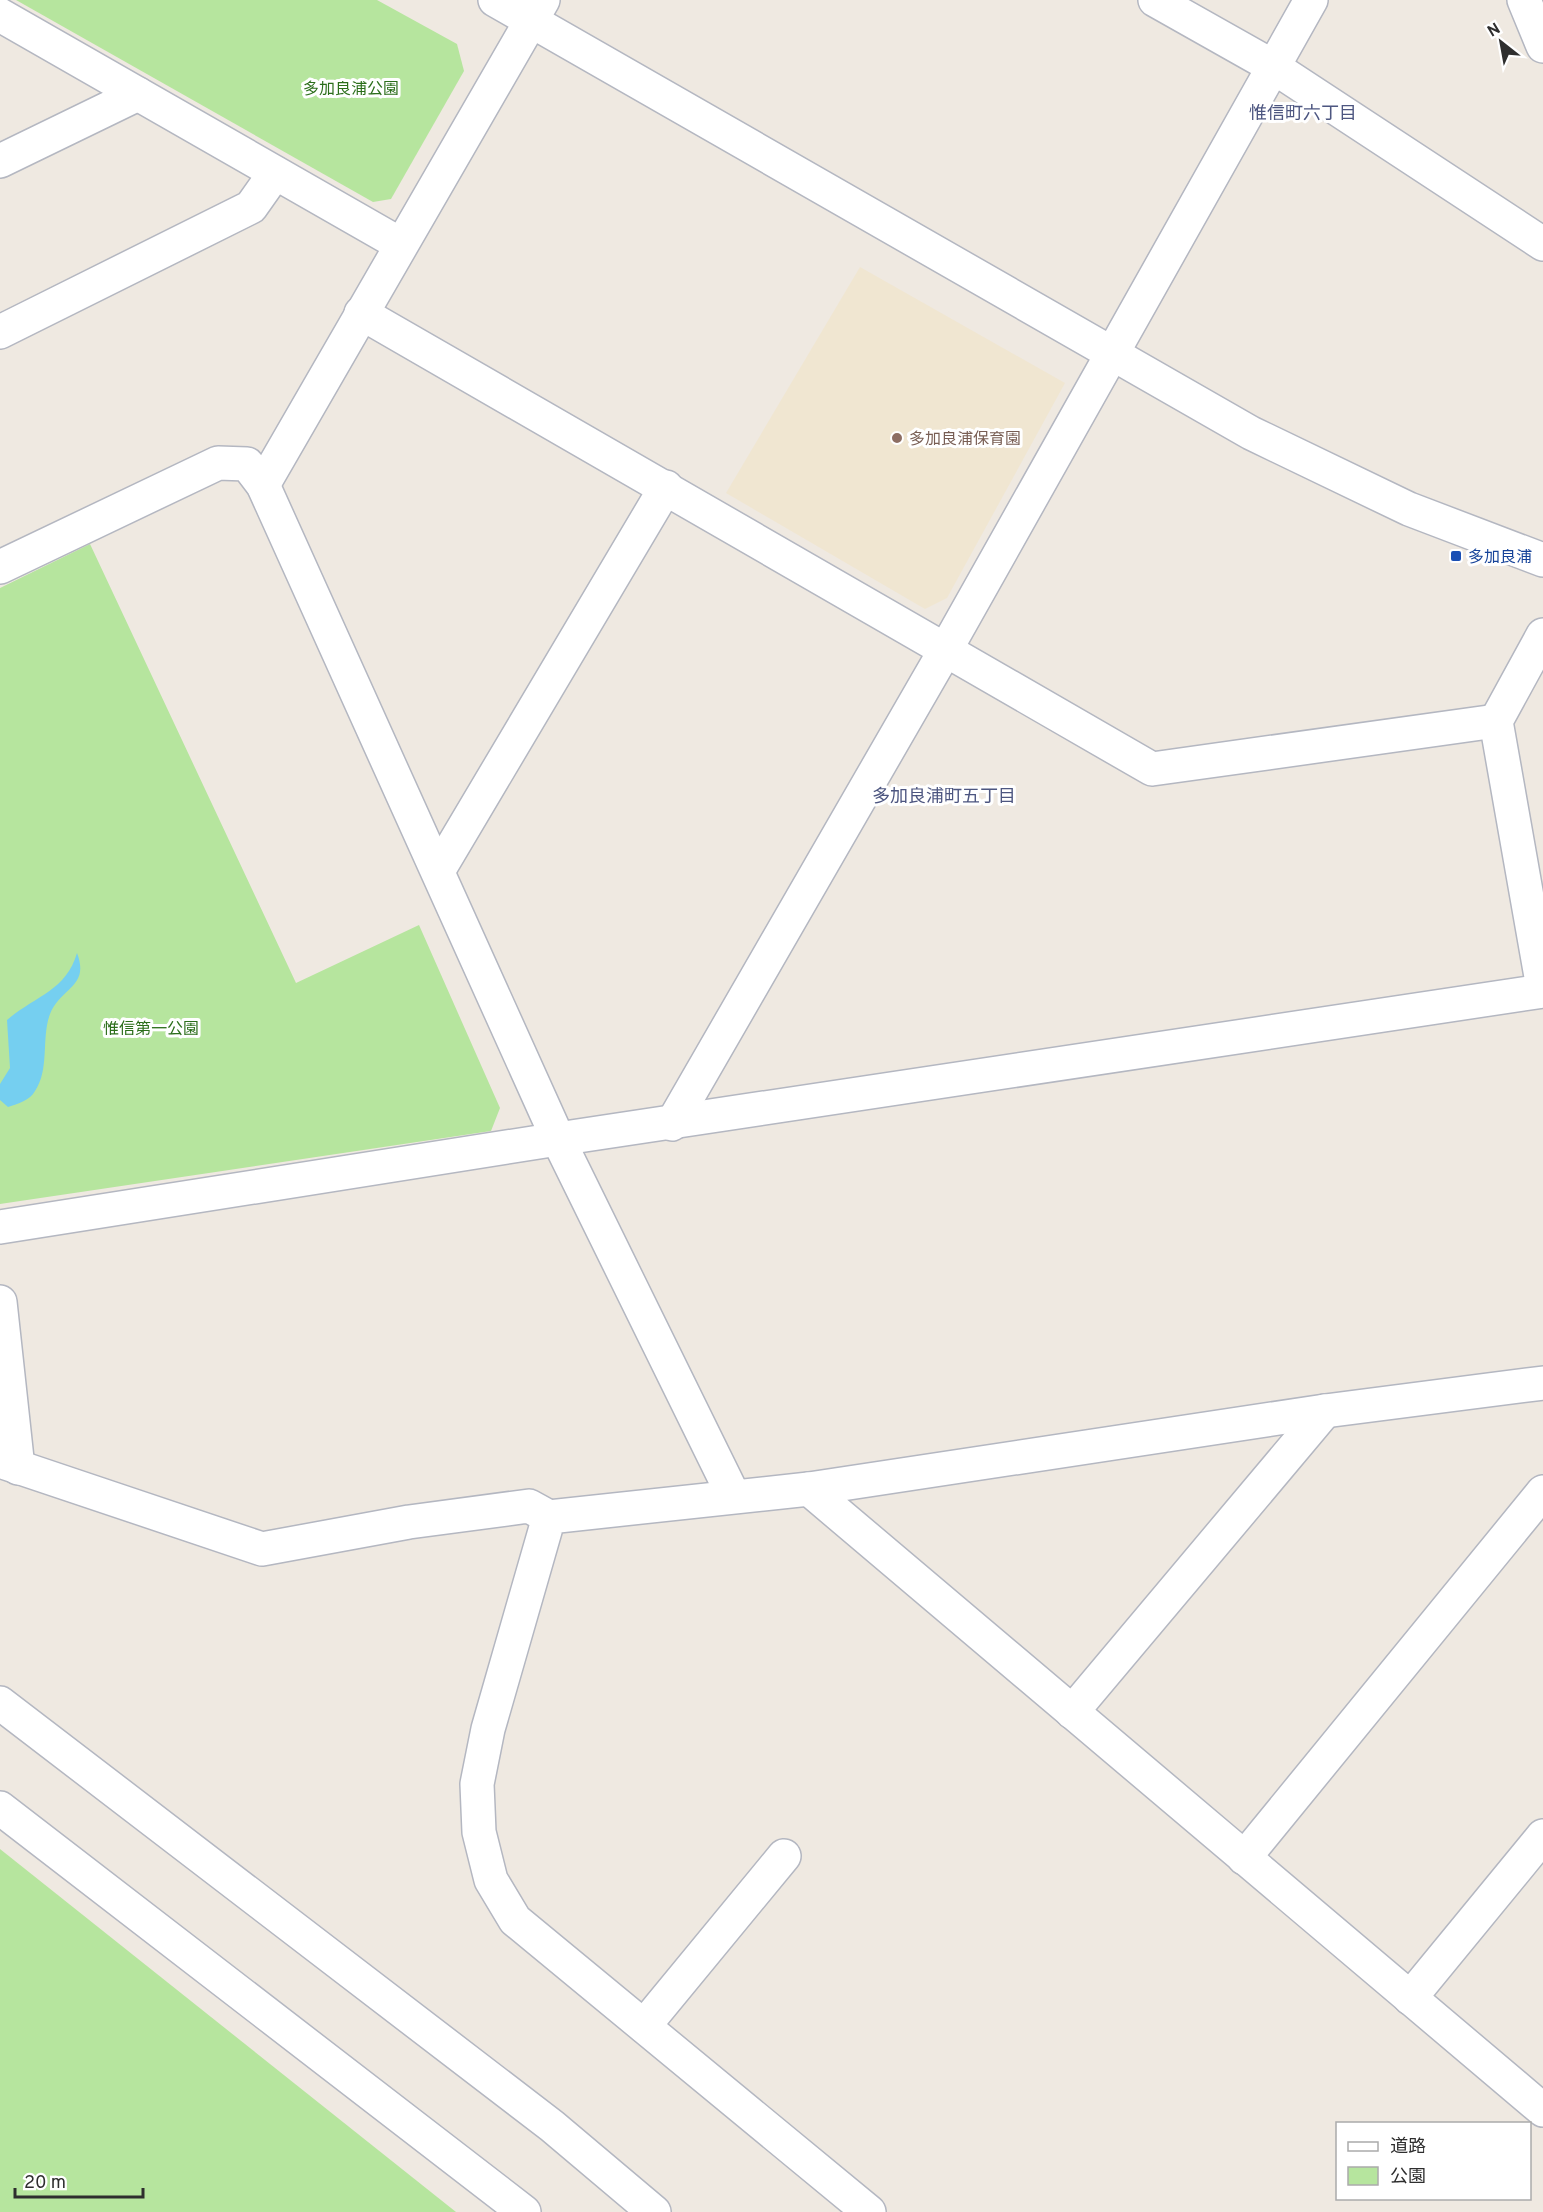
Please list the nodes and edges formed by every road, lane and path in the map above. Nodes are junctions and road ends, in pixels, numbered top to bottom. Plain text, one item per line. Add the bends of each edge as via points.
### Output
1 (495, 0) edge
2 (1155, 0) edge
3 (1311, 0) edge
4 (1524, 0) edge
5 (537, 10) edge
6 (0, 15) edge
7 (1543, 46) edge
8 (1272, 66) junction
9 (138, 94) junction
10 (0, 161) edge
11 (275, 173) junction
12 (400, 244) junction
13 (1543, 244) edge
14 (361, 313) junction
15 (0, 332) edge
16 (1111, 352) junction
17 (263, 485) junction
18 (666, 487) junction
19 (1543, 560) edge
20 (0, 567) edge
21 (1543, 635) edge
22 (946, 648) junction
23 (1496, 721) junction
24 (438, 871) junction
25 (1543, 990) edge
26 (672, 1124) junction
27 (558, 1139) junction
28 (0, 1227) edge
29 (0, 1302) edge
30 (1543, 1383) edge
31 (1325, 1411) junction
32 (9, 1465) edge
33 (809, 1489) junction
34 (1543, 1492) edge
35 (734, 1495) junction
36 (549, 1517) junction
37 (0, 1703) edge
38 (1072, 1712) junction
39 (0, 1808) edge
40 (1543, 1836) edge
41 (784, 1856) dead end
42 (1244, 1858) junction
43 (1410, 1998) junction
44 (644, 2026) junction
45 (1543, 2110) edge
46 (524, 2212) edge
47 (654, 2212) edge
48 (868, 2212) edge

1 - 5 street
2 - 8 street
3 - 8 street
4 - 7 street
5 - 12 street
5 - 16 street
6 - 9 street
8 - 13 street
8 - 16 street
9 - 10 street
9 - 11 street
11 - 12 street
11 - 15 street via 251,207
12 - 14 street
14 - 17 street
14 - 18 street
16 - 19 street via 1251,433 1398,504
16 - 22 street
17 - 20 street via 247,464 218,463
17 - 24 street
18 - 22 street
18 - 24 street
21 - 23 street
22 - 23 street via 1152,769
22 - 26 street
23 - 25 street
24 - 27 street
25 - 26 street
26 - 27 street
27 - 28 street
27 - 35 street
29 - 32 street
30 - 31 street
31 - 33 street
31 - 38 street
32 - 36 street via 262,1549 409,1522 529,1506
33 - 35 street
33 - 38 street
34 - 42 street
35 - 36 street
36 - 44 street via 488,1729 477,1784 479,1832 491,1880 515,1920
37 - 47 street via 552,2126
38 - 42 street
39 - 46 street
40 - 43 street
41 - 44 street
42 - 43 street
43 - 45 street
44 - 48 street

